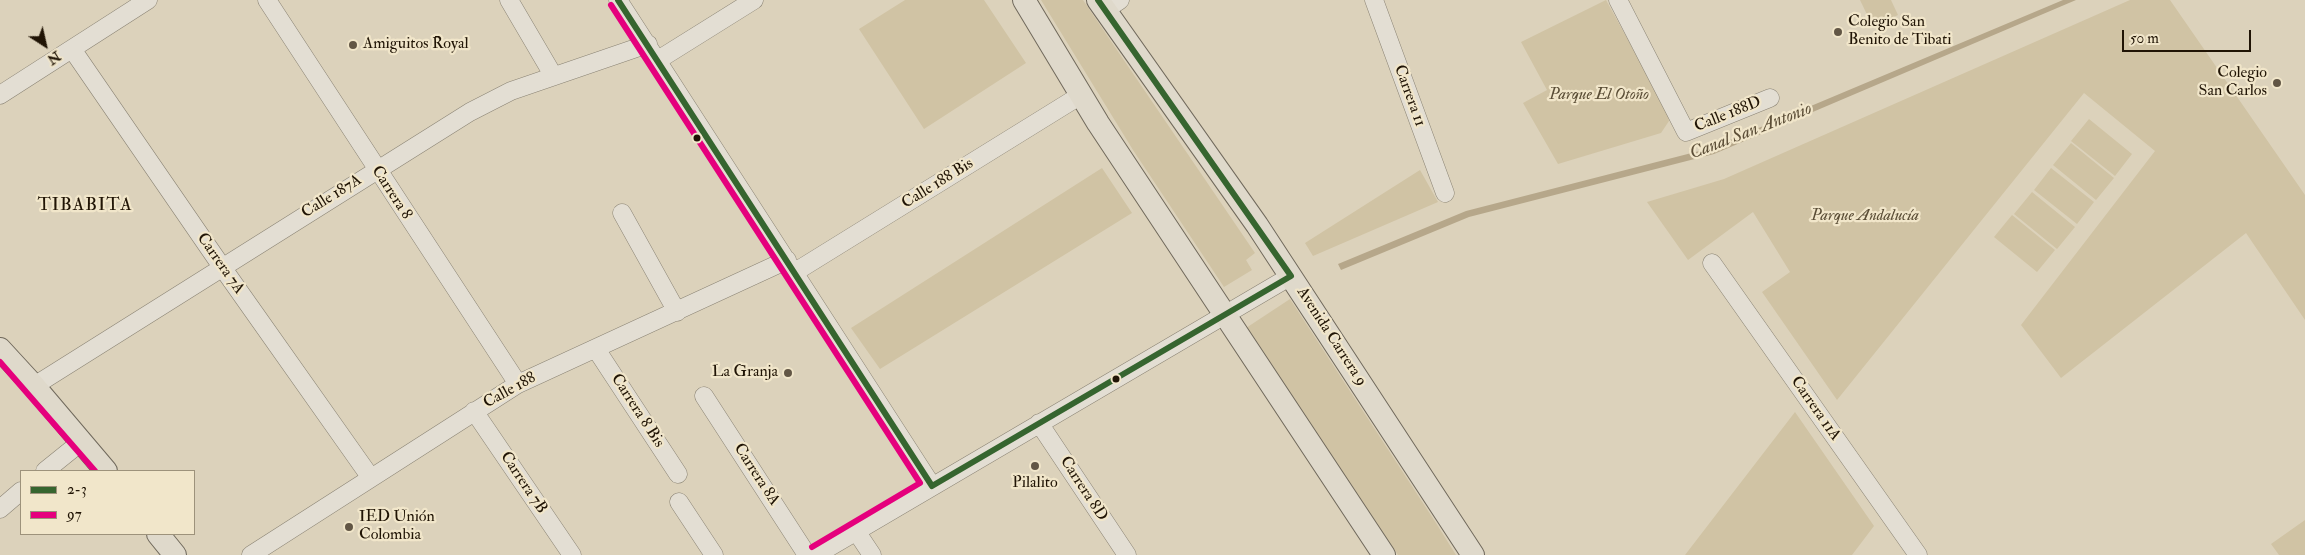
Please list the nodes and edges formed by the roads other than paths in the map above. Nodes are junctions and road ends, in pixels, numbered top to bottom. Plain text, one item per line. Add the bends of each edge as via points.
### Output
1 (148, 0) edge
2 (267, 0) edge
3 (508, 0) edge
4 (618, 0) edge
5 (754, 0) edge
6 (1024, 0) edge
7 (1374, 0) edge
8 (1618, 0) edge
9 (1108, 3) edge
10 (648, 44) junction
11 (72, 49) junction
12 (658, 60) junction
13 (553, 75) junction
14 (0, 95) edge
15 (1081, 95) junction
16 (1770, 98) dead end
17 (376, 170) junction
18 (1445, 193) dead end
19 (622, 213) dead end
20 (1712, 263) dead end
21 (791, 266) junction
22 (222, 267) junction
23 (1291, 276) junction
24 (677, 312) junction
25 (1223, 315) junction
26 (596, 348) junction
27 (0, 349) edge
28 (518, 384) junction
29 (34, 386) junction
30 (704, 396) dead end
31 (474, 411) junction
32 (1040, 423) junction
33 (81, 442) junction
34 (46, 470) edge
35 (105, 470) edge
36 (678, 474) dead end
37 (371, 478) junction
38 (932, 486) junction
39 (20, 492) edge
40 (679, 502) dead end
41 (0, 509) edge
42 (856, 531) junction
43 (251, 555) edge
44 (572, 555) edge
45 (714, 555) edge
46 (807, 555) edge
47 (816, 555) edge
48 (872, 555) edge
49 (1127, 555) edge
50 (1384, 555) edge
51 (1473, 555) edge
52 (1918, 555) edge

1 - 11 street
2 - 17 street, Carrera 8
3 - 13 street
4 - 10 street
5 - 12 street
6 - 15 main road
7 - 18 street, Carrera 11
8 - 16 street, Calle 188D via 1686,132
9 - 23 main road, Avenida Carrera 9
10 - 12 street
10 - 13 street, Calle 187A
11 - 14 street
11 - 22 street, Carrera 7A
12 - 21 street
13 - 17 street, Calle 187A via 470,112
15 - 21 street, Calle 188 Bis
15 - 25 main road
17 - 22 street, Calle 187A
17 - 28 street, Carrera 8
19 - 24 street
20 - 52 street, Carrera 11A
21 - 24 street, Calle 188
21 - 38 street
22 - 29 street, Calle 187A
22 - 37 street, Carrera 7A
23 - 25 street
23 - 51 main road, Avenida Carrera 9
24 - 26 street, Calle 188
25 - 32 street
25 - 50 main road
26 - 28 street, Calle 188
26 - 36 street, Carrera 8 Bis
27 - 29 main road
28 - 31 street, Calle 188
29 - 33 main road
30 - 46 street, Carrera 8A
31 - 37 street, Calle 188
31 - 44 street, Carrera 7B
32 - 38 street
32 - 49 street, Carrera 8D
33 - 34 street
33 - 35 main road
37 - 43 street, Calle 188
38 - 42 street
39 - 41 street
40 - 45 street
42 - 47 street
42 - 48 street

